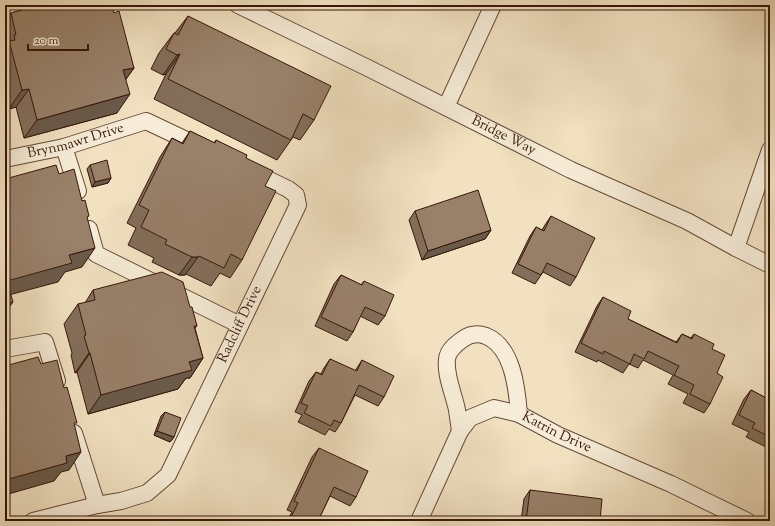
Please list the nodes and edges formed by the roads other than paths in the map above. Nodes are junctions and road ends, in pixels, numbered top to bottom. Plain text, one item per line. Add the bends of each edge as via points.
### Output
1 (46, 5) edge
2 (238, 5) edge
3 (493, 5) edge
4 (5, 17) edge
5 (446, 107) junction
6 (64, 147) junction
7 (770, 150) edge
8 (217, 155) edge
9 (5, 159) edge
10 (238, 165) edge
11 (736, 248) junction
12 (770, 265) edge
13 (240, 326) junction
14 (5, 349) edge
15 (61, 394) edge
16 (519, 414) junction
17 (68, 416) edge
18 (460, 431) junction
19 (97, 505) junction
20 (33, 521) edge
21 (419, 521) edge
22 (747, 521) edge

1 - 4 street
2 - 5 street, Bridge Way
3 - 5 street
5 - 11 street, Bridge Way via 571,170 687,221
6 - 8 street, Brynmawr Drive via 146,121
6 - 9 street, Brynmawr Drive
6 - 13 street via 96,254
7 - 11 street
10 - 13 street, Radcliff Drive via 288,189 296,195 298,205
11 - 12 street, Bridge Way
13 - 19 street, Radcliff Drive via 168,475 147,493
14 - 15 street via 45,342
16 - 18 street, Katrin Drive via 494,408 470,418
16 - 18 street via 516,385 502,350 490,338 479,334 466,336 452,346 446,359
16 - 22 street, Katrin Drive via 558,435 671,484
17 - 19 street
18 - 21 street, Katrin Drive
19 - 20 street, Radcliff Drive

